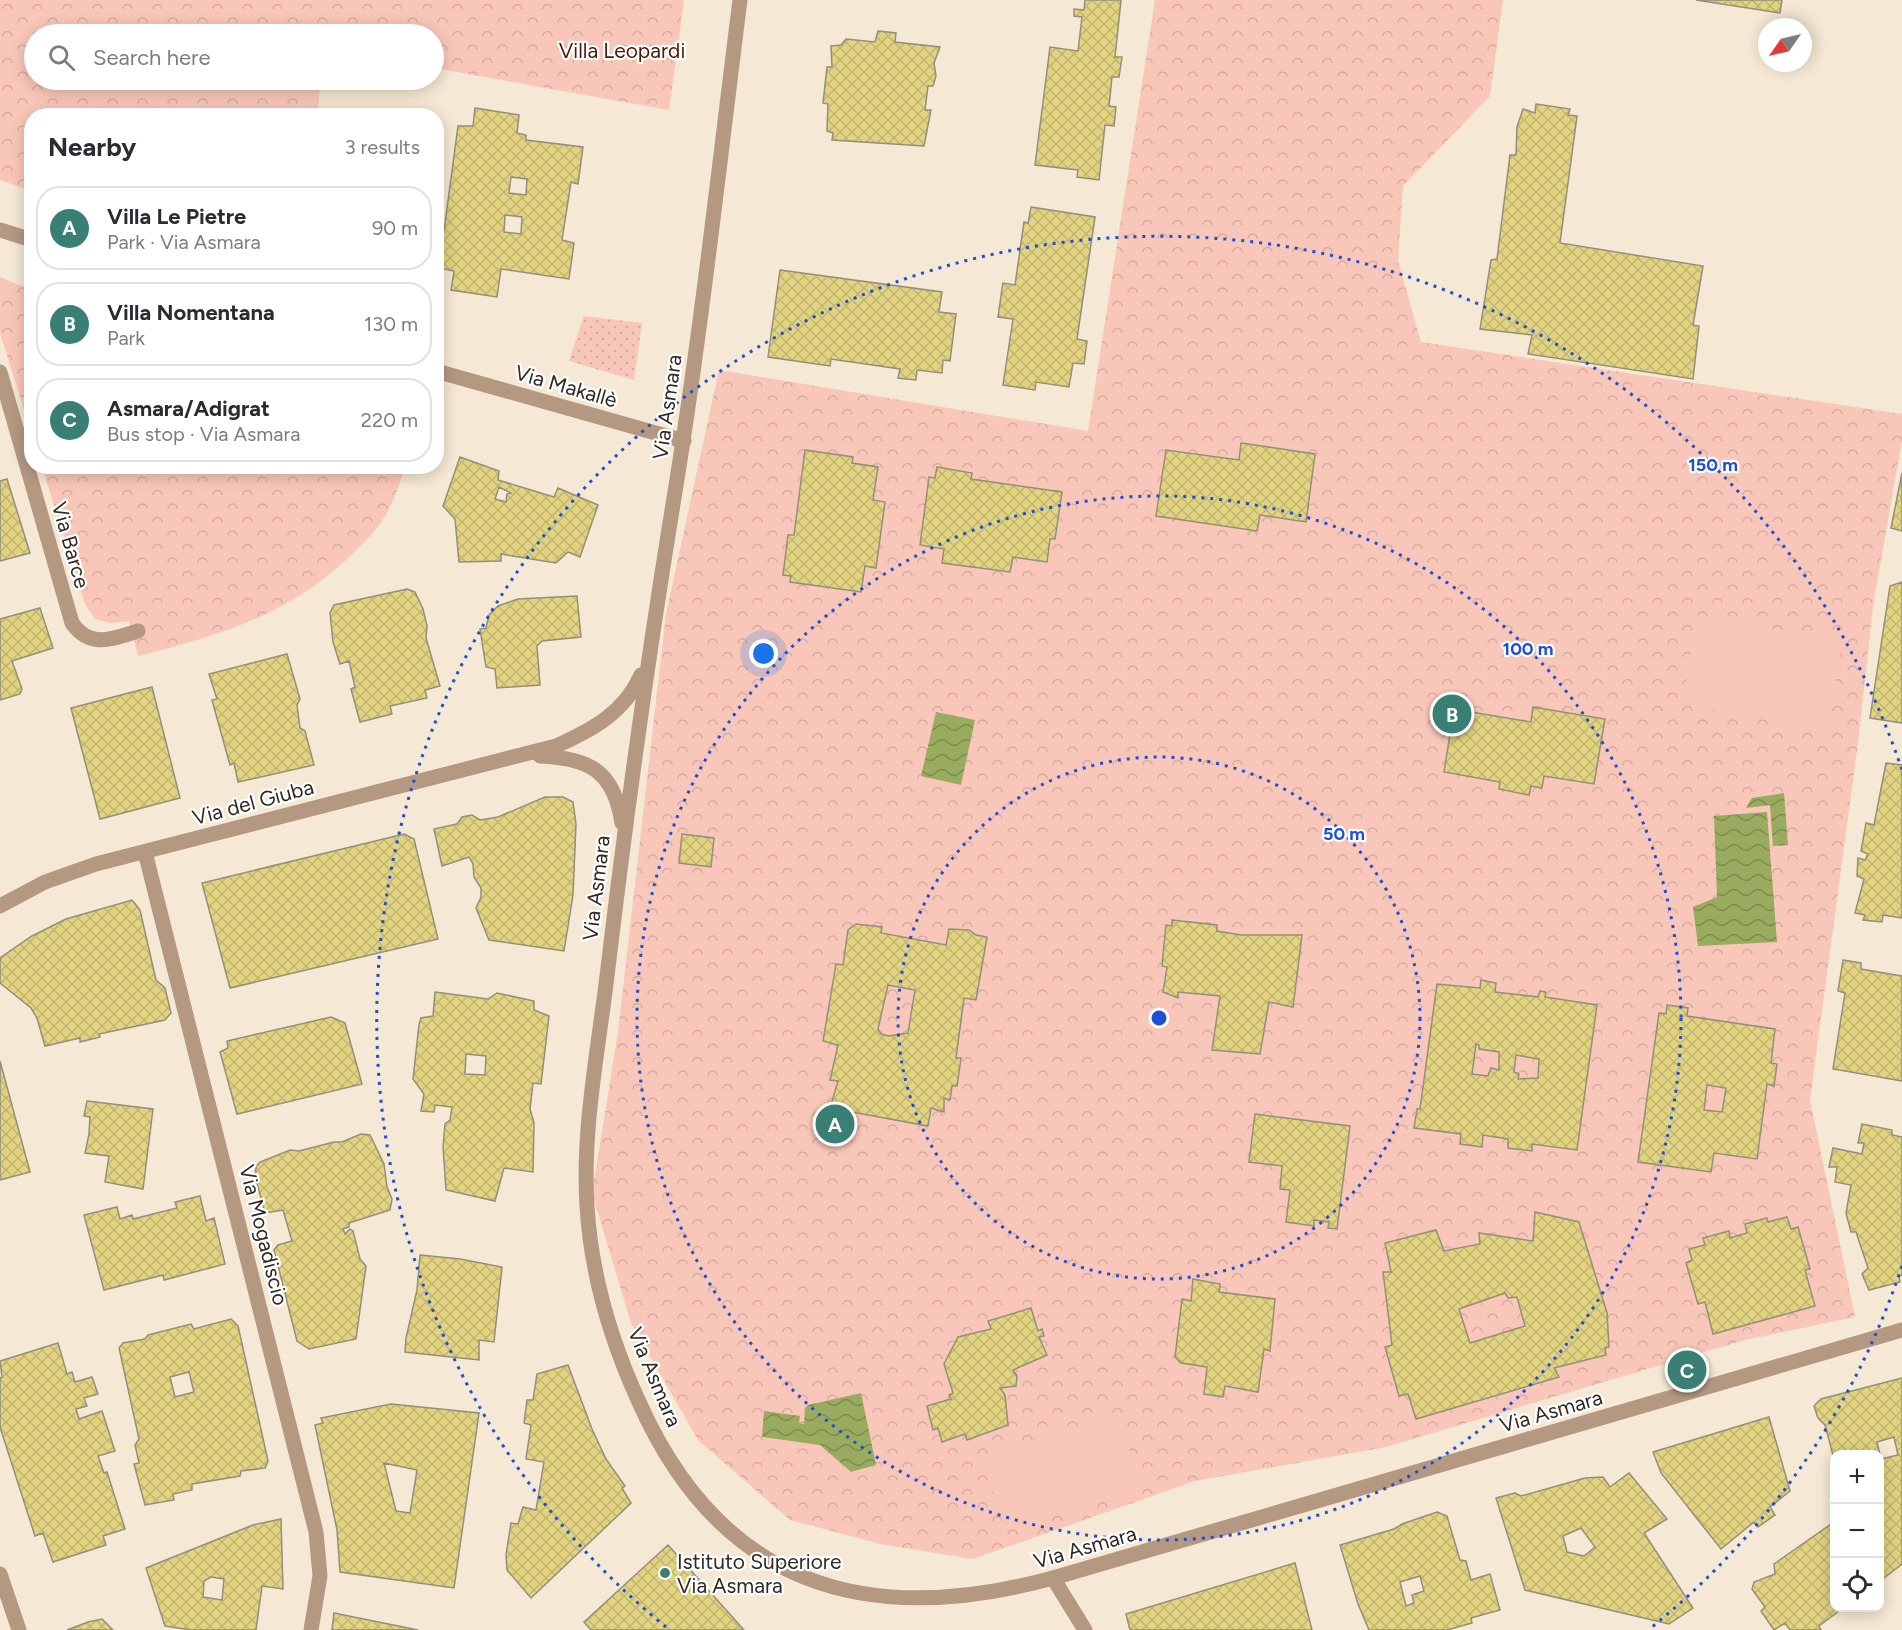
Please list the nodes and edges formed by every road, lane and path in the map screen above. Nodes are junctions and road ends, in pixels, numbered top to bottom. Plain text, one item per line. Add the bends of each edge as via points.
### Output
1 (740, 0) edge
2 (0, 230) edge
3 (24, 238) edge
4 (0, 372) edge
5 (444, 373) edge
6 (684, 441) junction
7 (24, 456) edge
8 (29, 474) edge
9 (138, 631) dead end
10 (648, 659) junction
11 (524, 755) junction
12 (624, 834) junction
13 (145, 852) junction
14 (0, 906) edge
15 (1902, 1330) edge
16 (0, 1574) edge
17 (1053, 1578) junction
18 (19, 1630) edge
19 (311, 1630) edge
20 (1085, 1630) edge

1 - 6 street, Via Asmara
2 - 3 street
4 - 7 street, Via Barce
5 - 6 street, Via Makallè
6 - 10 street, Via Asmara
8 - 9 street, Via Barce via 72,623 79,633 104,642
10 - 11 street, Via del Giuba via 628,700 609,717 556,746
10 - 12 street, Via Asmara
11 - 12 street, Via del Giuba via 566,757 596,769 615,796
11 - 13 street, Via del Giuba
12 - 17 street, Via Asmara via 587,1147 587,1209 596,1267 615,1341 636,1396 668,1458 721,1526 761,1556 819,1583 871,1595 945,1599 997,1593
13 - 14 street, Via del Giuba via 45,882
13 - 19 street, Via Mogadiscio via 316,1532 320,1576
15 - 17 street, Via Asmara
16 - 18 street
17 - 20 street

